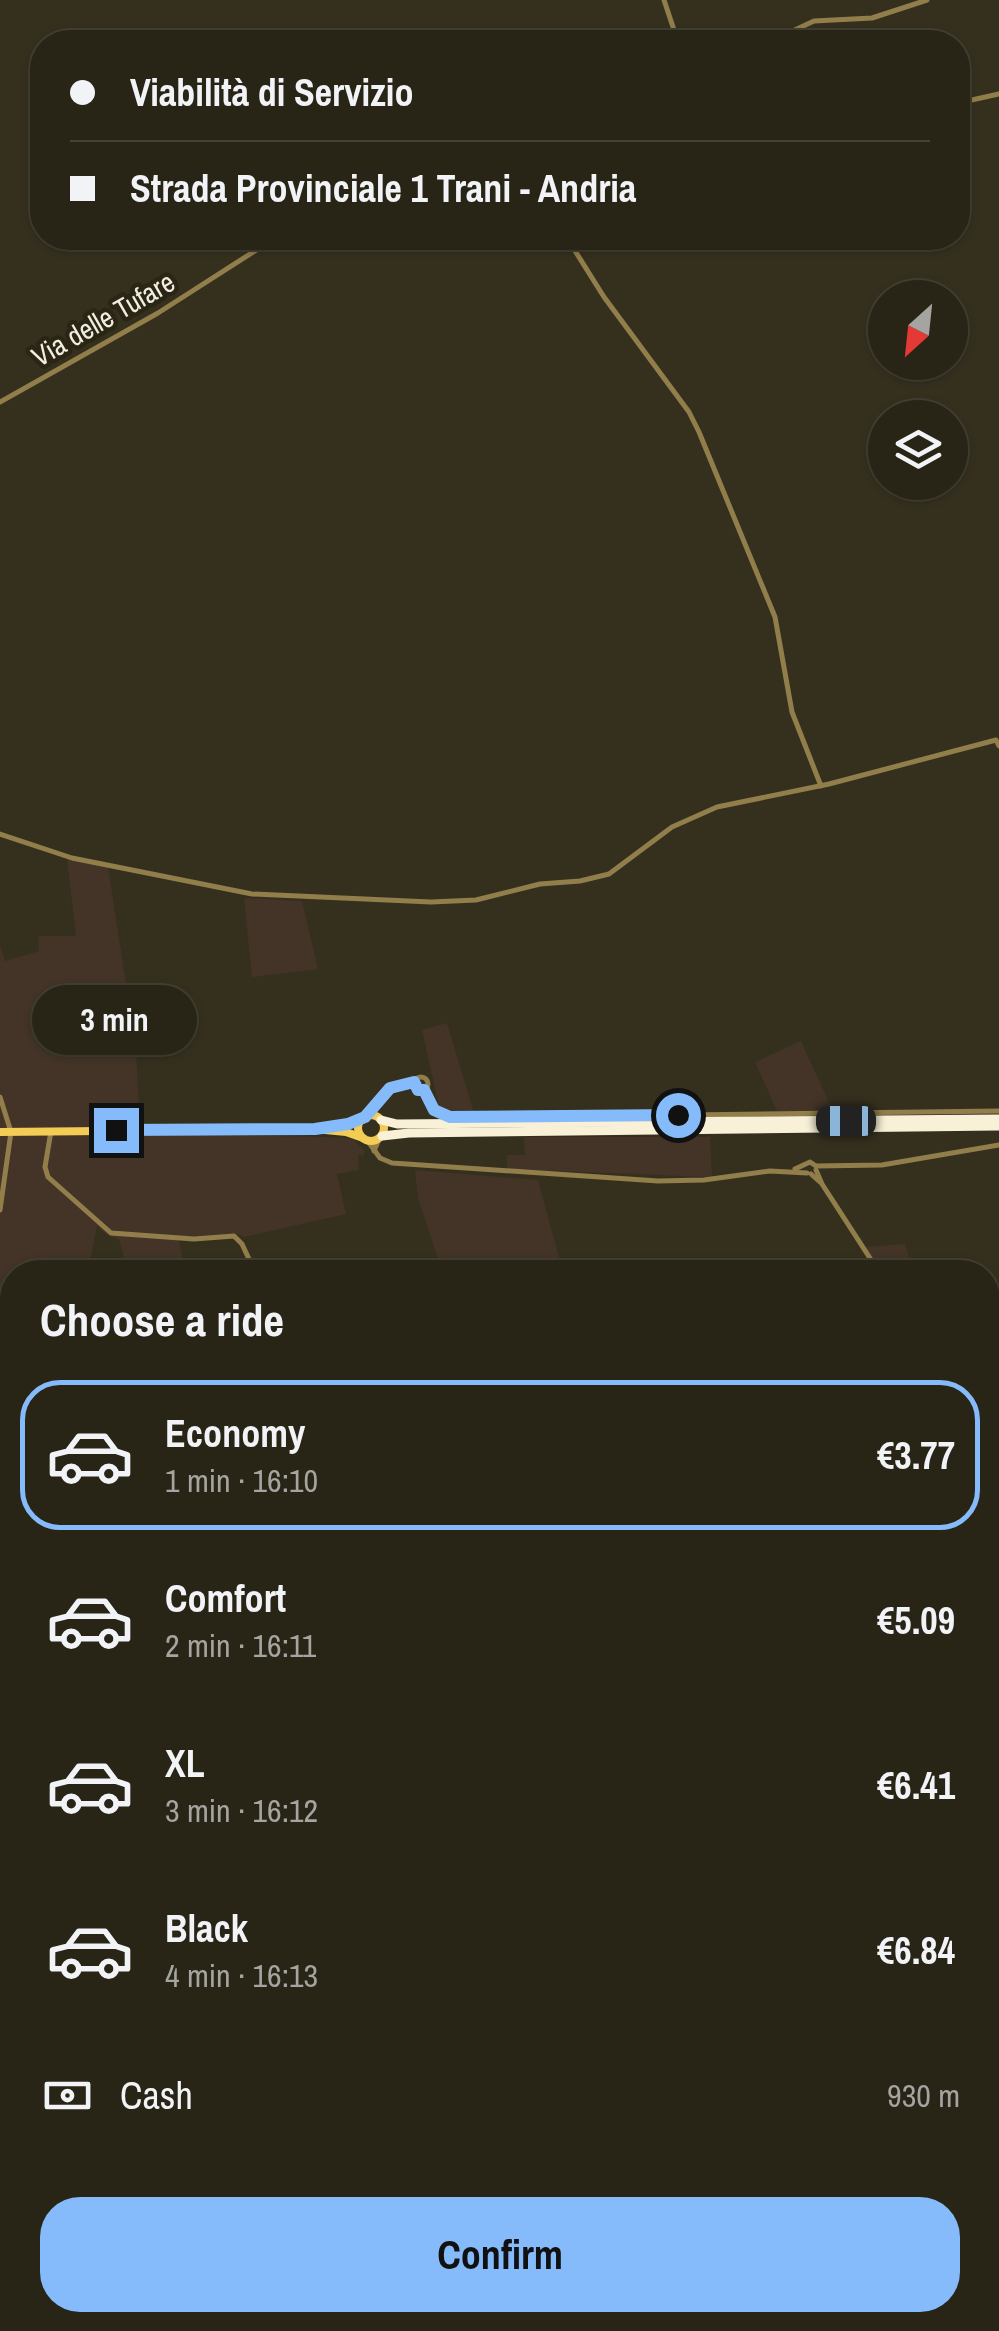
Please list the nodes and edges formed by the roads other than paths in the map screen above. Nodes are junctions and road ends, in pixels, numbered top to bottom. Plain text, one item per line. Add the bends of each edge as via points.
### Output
1 (664, 0) edge
2 (927, 0) edge
3 (674, 30) edge
4 (795, 30) edge
5 (999, 94) edge
6 (970, 100) edge
7 (256, 250) edge
8 (575, 250) edge
9 (0, 402) edge
10 (999, 746) edge
11 (821, 786) junction
12 (0, 834) edge
13 (414, 1082) junction
14 (424, 1090) junction
15 (0, 1096) edge
16 (999, 1110) edge
17 (363, 1118) junction
18 (381, 1120) junction
19 (999, 1123) edge
20 (315, 1129) junction
21 (51, 1131) junction
22 (0, 1132) edge
23 (12, 1132) junction
24 (380, 1138) junction
25 (365, 1139) junction
26 (999, 1145) edge
27 (374, 1151) junction
28 (792, 1170) junction
29 (813, 1171) junction
30 (0, 1210) edge
31 (249, 1260) edge
32 (871, 1260) edge

1 - 3 street
2 - 4 street via 872,18 814,21
5 - 6 street
7 - 9 street, Via delle Tufare
8 - 11 street via 699,432 775,617 792,712
10 - 11 street via 996,740
11 - 12 street via 688,818 593,879 476,900 252,894 73,858
13 - 14 street
13 - 14 street via 426,1078
13 - 17 street via 390,1088
14 - 16 street via 434,1110 459,1118
15 - 23 street
17 - 18 main road
17 - 20 main road
17 - 25 main road via 358,1127
18 - 19 highway
18 - 24 main road
19 - 24 highway
20 - 21 main road
20 - 25 main road
21 - 23 main road
21 - 31 street via 48,1177 104,1230 194,1240 234,1236
22 - 23 main road
23 - 30 street
24 - 25 main road
24 - 27 street
25 - 27 street
26 - 29 street
27 - 28 street via 403,1165 544,1176 704,1180
28 - 29 street
28 - 29 street via 806,1164
29 - 32 street

